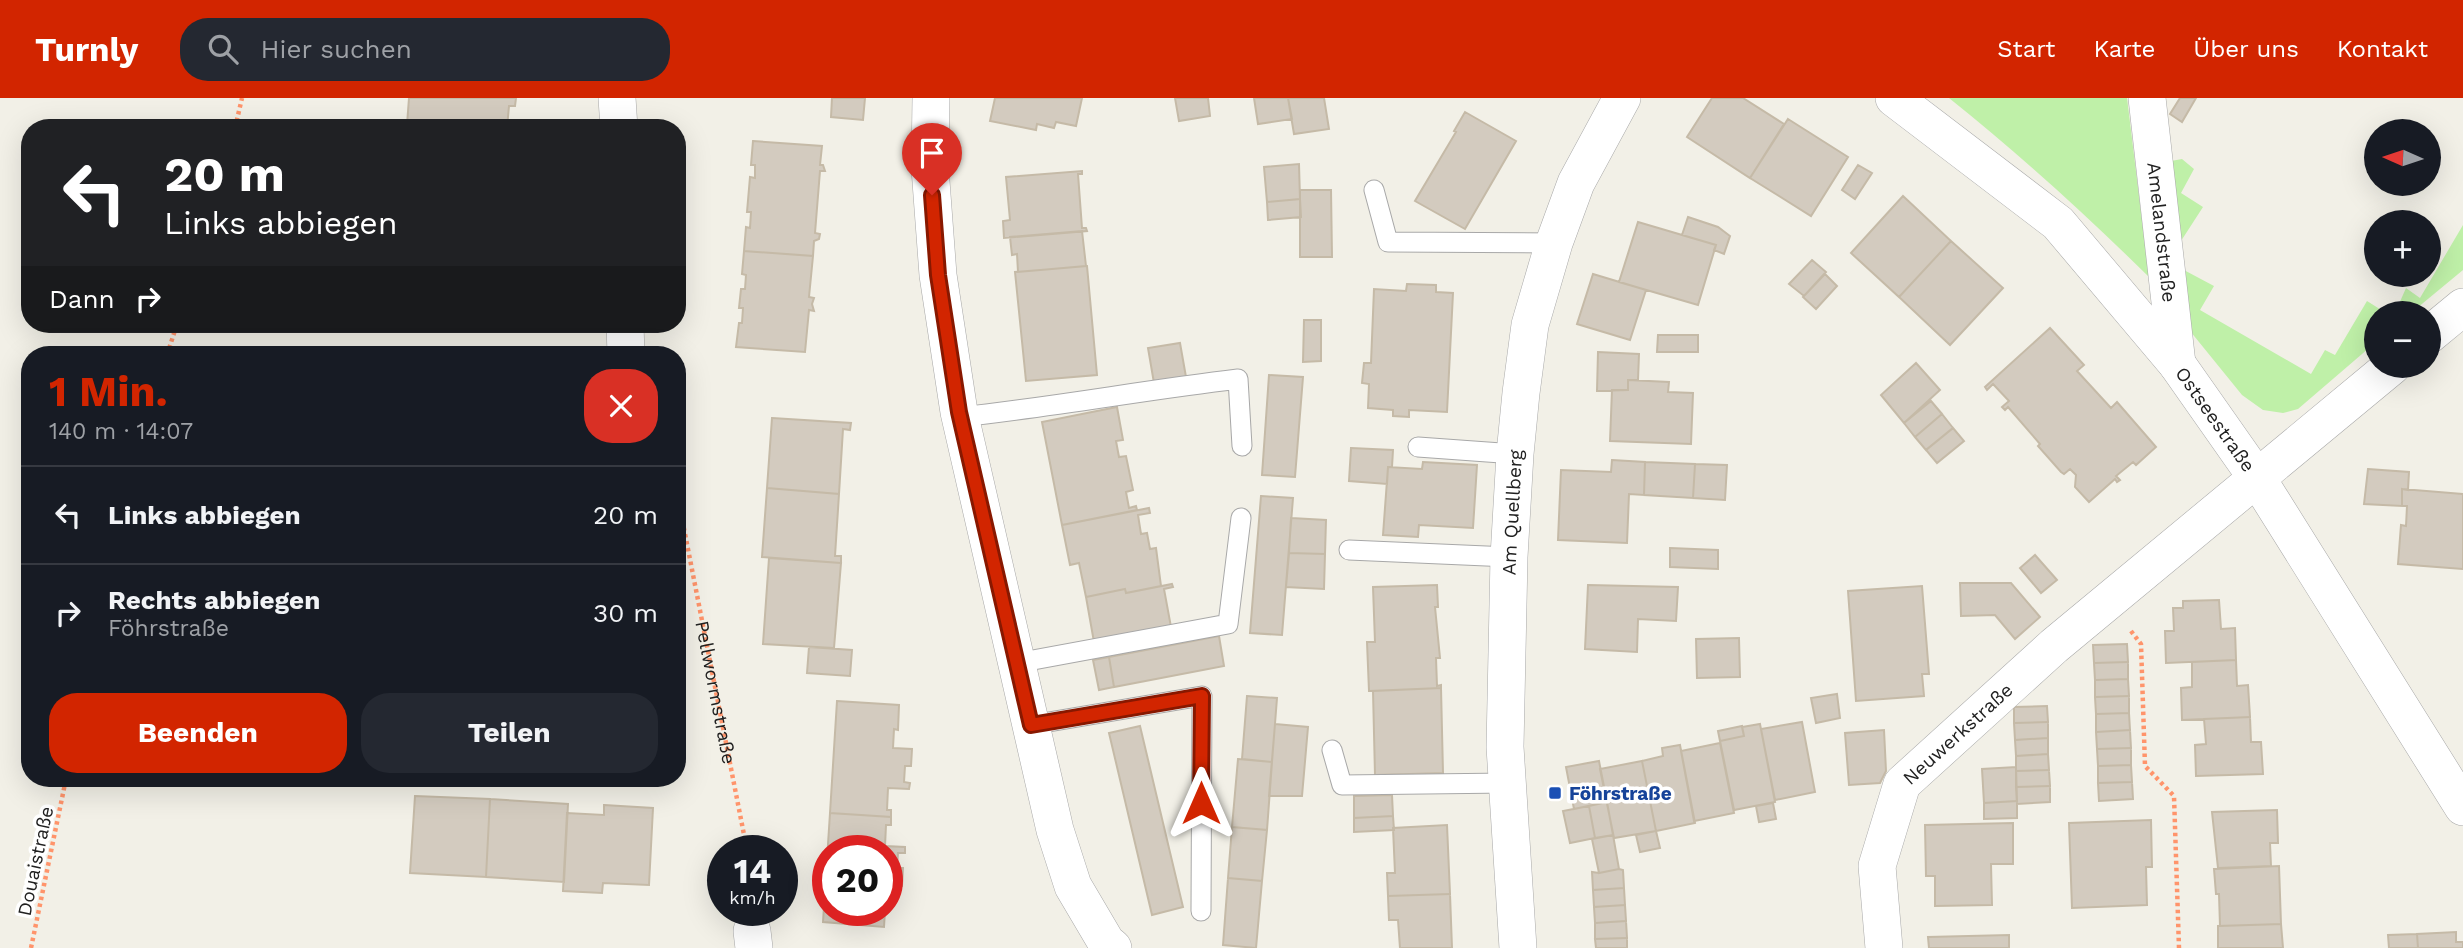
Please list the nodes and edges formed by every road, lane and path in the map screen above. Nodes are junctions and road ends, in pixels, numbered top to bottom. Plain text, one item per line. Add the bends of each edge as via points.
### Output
1 (242, 98) edge
2 (618, 98) edge
3 (931, 98) edge
4 (1622, 98) edge
5 (1894, 98) edge
6 (2147, 98) edge
7 (237, 119) edge
8 (618, 119) edge
9 (1374, 190) dead end
10 (1554, 243) junction
11 (2463, 306) edge
12 (2441, 325) edge
13 (2177, 364) junction
14 (2378, 378) edge
15 (960, 417) junction
16 (1242, 446) dead end
17 (1418, 447) dead end
18 (1515, 454) junction
19 (2257, 478) junction
20 (1241, 517) dead end
21 (686, 539) edge
22 (1349, 550) dead end
23 (1509, 557) junction
24 (2108, 601) junction
25 (1017, 663) junction
26 (1031, 725) junction
27 (1332, 751) dead end
28 (1508, 783) junction
29 (64, 787) edge
30 (2463, 807) edge
31 (744, 835) edge
32 (1201, 911) dead end
33 (31, 948) edge
34 (1113, 948) edge
35 (1518, 948) edge
36 (1884, 948) edge
37 (2179, 948) edge

1 - 7 path
2 - 8 street
3 - 15 street via 930,168 938,275
4 - 10 street, Am Quellberg via 1576,183
5 - 13 street, Ostseestraße via 2058,223
6 - 13 street, Amelandstraße
9 - 10 lane via 1388,242
10 - 18 street, Am Quellberg via 1530,325
11 - 12 street
13 - 19 street, Ostseestraße
14 - 19 street, Neuwerkstraße
15 - 16 lane via 1238,379
15 - 25 street
17 - 18 lane
18 - 23 street, Am Quellberg
19 - 24 street, Neuwerkstraße
19 - 30 street, Ostseestraße
20 - 25 lane via 1228,624
21 - 31 path, Pellwormstraße
22 - 23 lane
23 - 28 street, Am Quellberg
24 - 36 street, Neuwerkstraße via 1902,784 1877,866
24 - 37 path via 2141,644 2145,766 2174,796
25 - 26 street
26 - 32 lane via 1202,696
26 - 34 street via 1073,886
27 - 28 lane via 1342,785
28 - 35 street, Am Quellberg
29 - 33 path, Douaistraße

